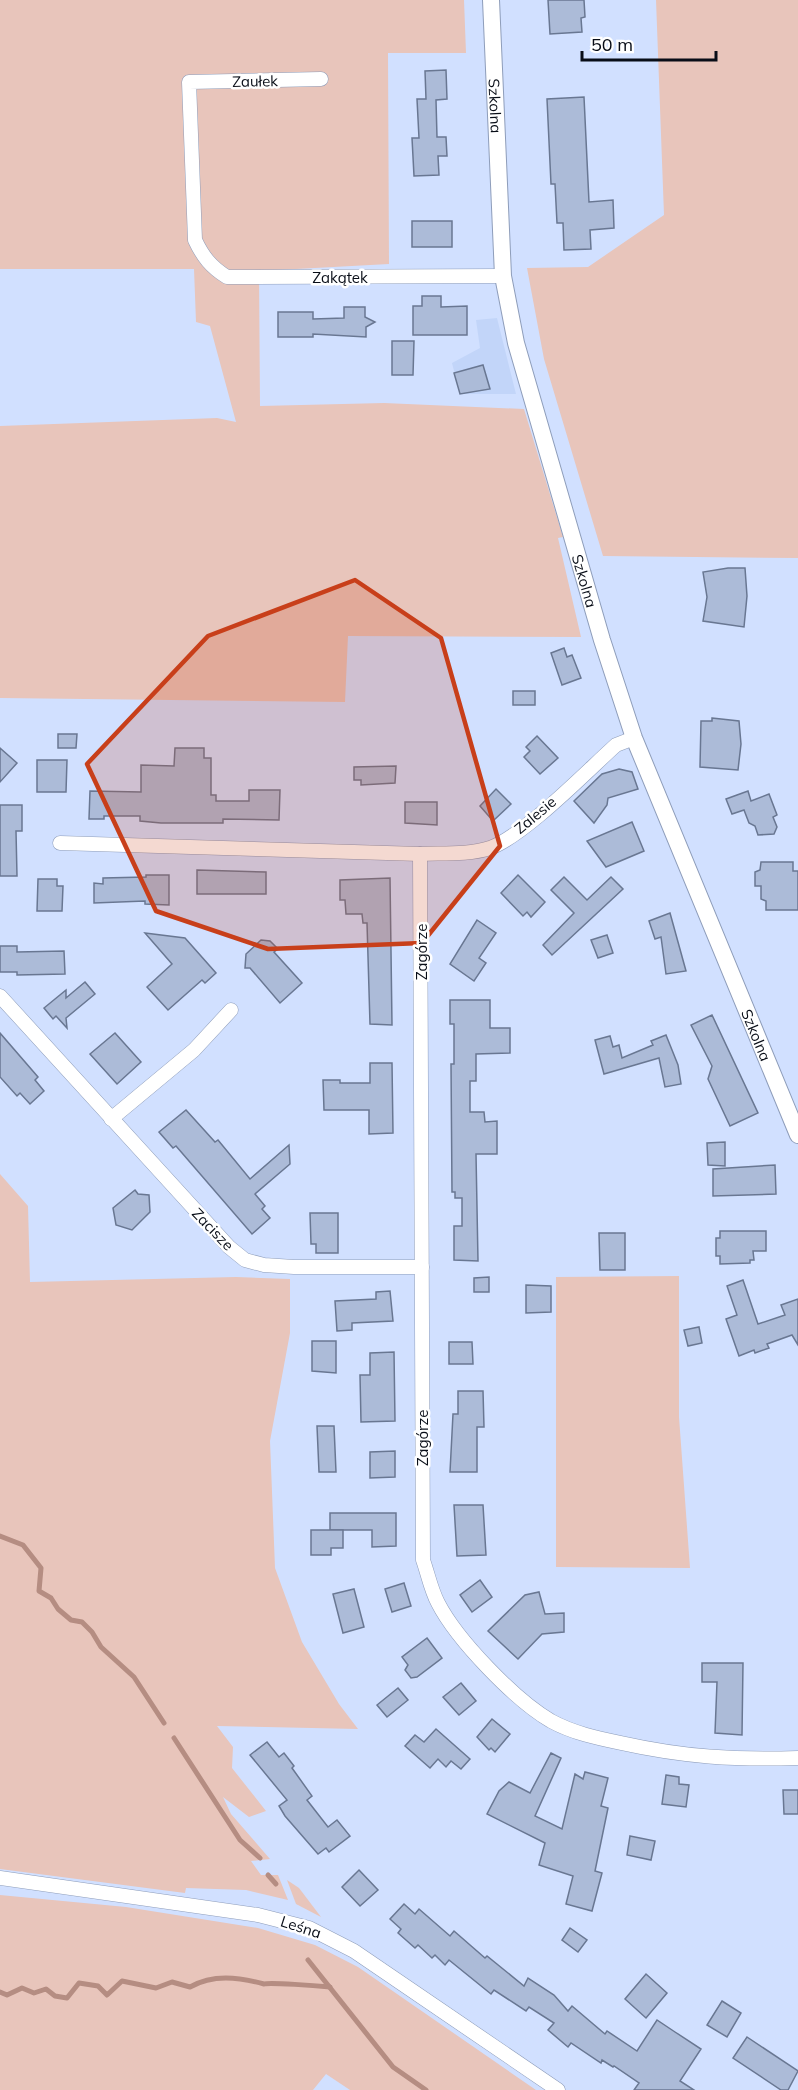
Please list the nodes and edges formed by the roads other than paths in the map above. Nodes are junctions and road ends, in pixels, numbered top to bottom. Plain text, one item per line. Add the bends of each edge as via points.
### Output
1 (491, 0) edge
2 (321, 79) dead end
3 (195, 240) joint
4 (504, 276) junction
5 (634, 738) junction
6 (60, 843) dead end
7 (420, 854) junction
8 (0, 996) edge
9 (231, 1010) dead end
10 (111, 1119) junction
11 (798, 1135) edge
12 (422, 1268) junction
13 (798, 1758) edge
14 (0, 1878) edge
15 (558, 2090) edge

1 - 4 street, Szkolna
2 - 3 street, Zaułek via 189,82
3 - 4 street, Zakątek via 202,255 227,278
4 - 5 street, Szkolna via 516,343 540,432
5 - 7 street, Zalesie via 616,745 516,833 490,848
5 - 11 street, Szkolna
6 - 7 street
7 - 12 street, Zagórze
8 - 10 street, Zacisze
9 - 10 street via 194,1050
10 - 12 street, Zacisze via 245,1260 294,1268
12 - 13 street, Zagórze via 423,1560 438,1602 460,1636 490,1670 551,1720 588,1736 712,1759
14 - 15 street, Leśna via 258,1915 309,1928 354,1950

